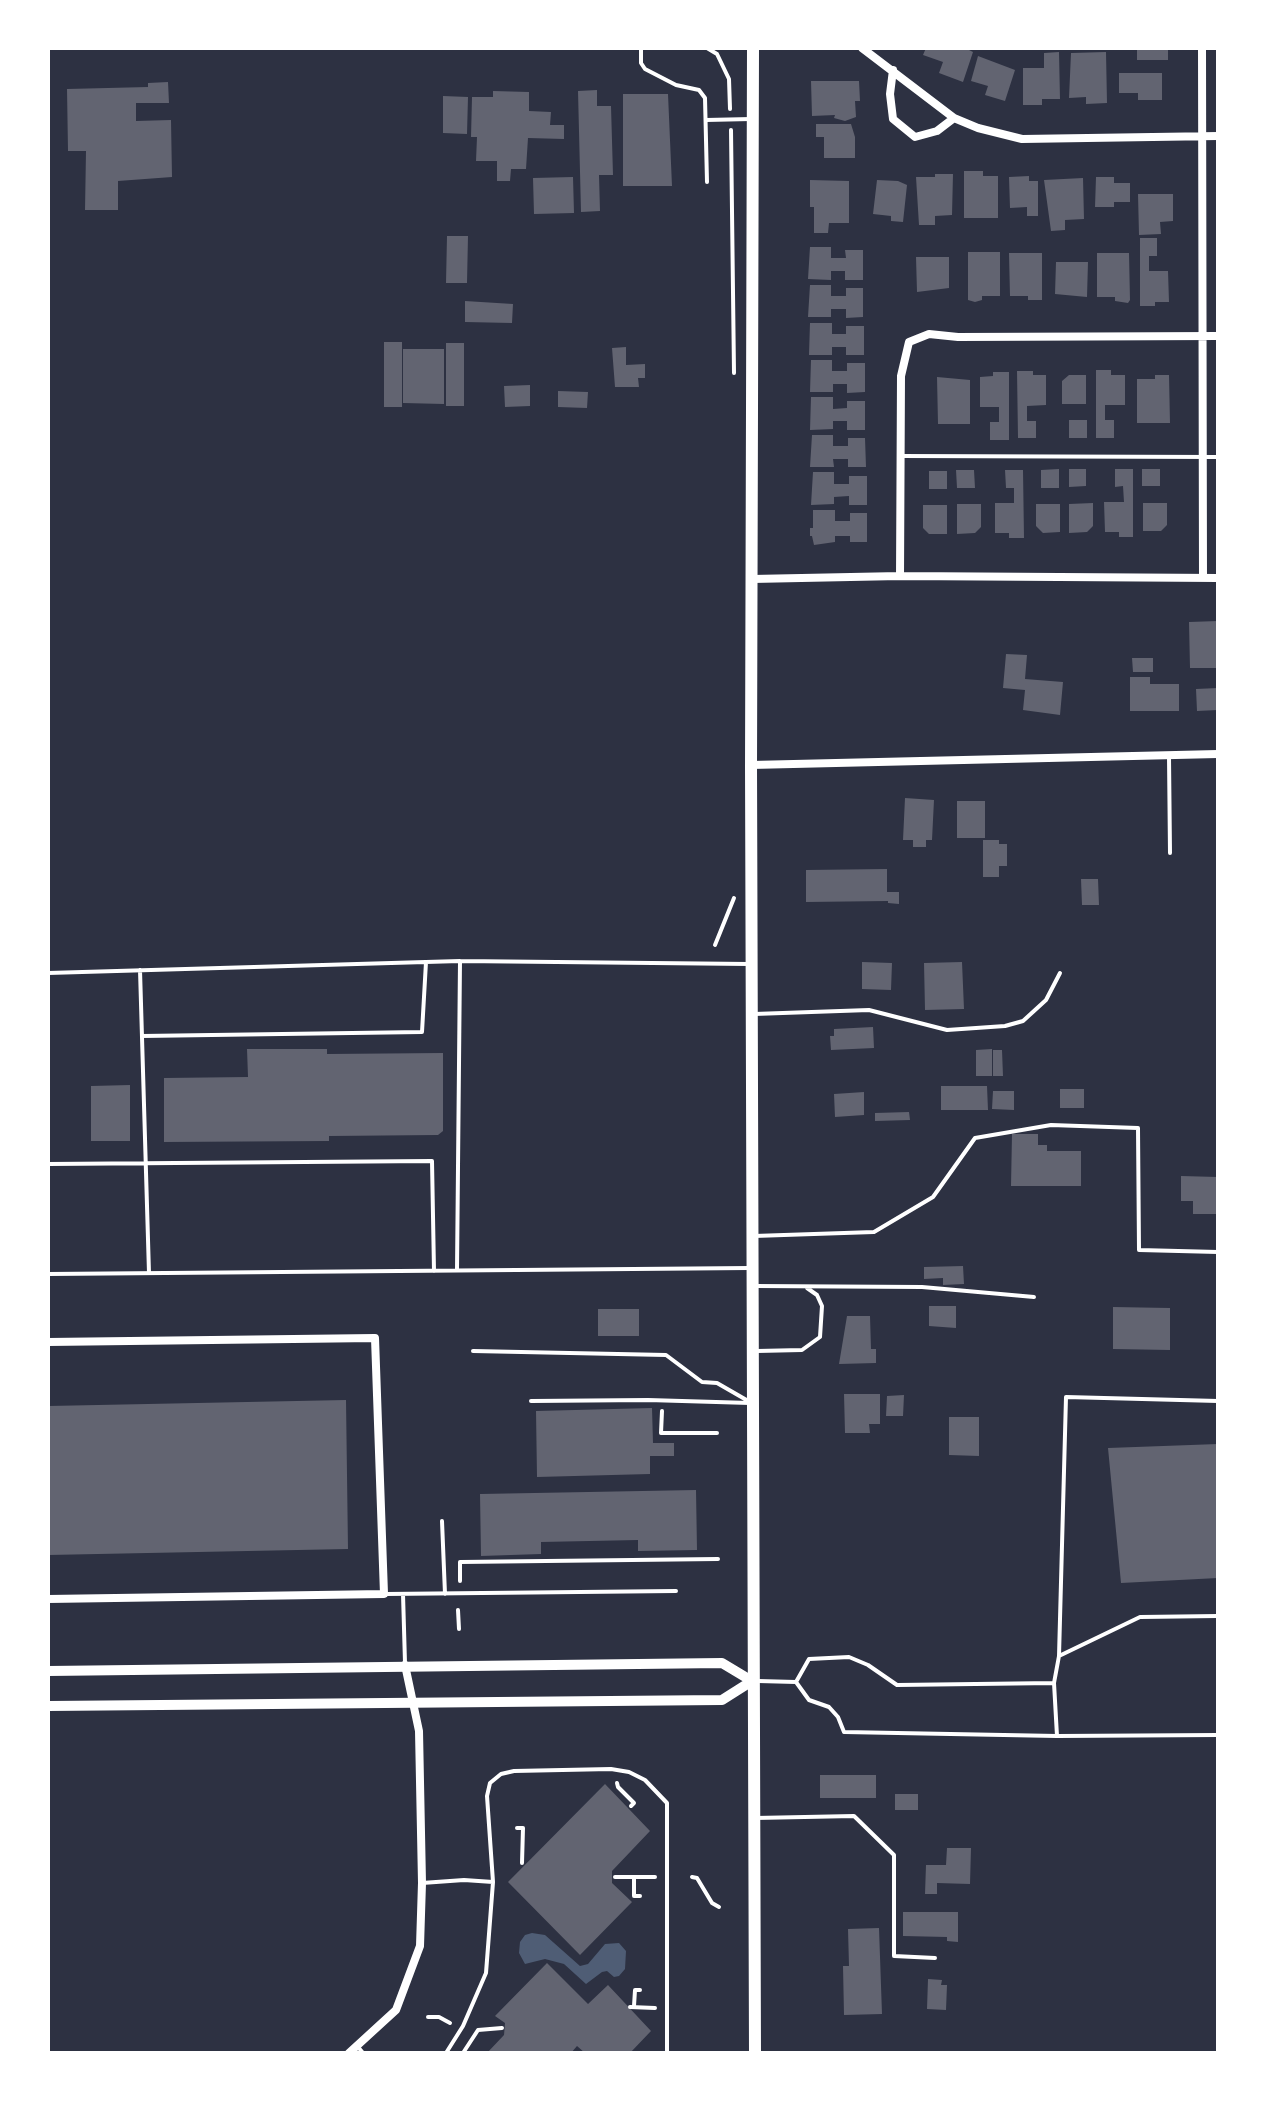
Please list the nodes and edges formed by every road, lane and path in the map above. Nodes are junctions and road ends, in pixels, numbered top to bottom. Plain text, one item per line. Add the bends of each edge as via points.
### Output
1 (641, 48) edge
2 (707, 48) edge
3 (753, 48) edge
4 (862, 48) edge
5 (1202, 48) edge
6 (893, 70) junction
7 (954, 118) junction
8 (730, 119) junction
9 (754, 119) junction
10 (706, 120) junction
11 (1204, 136) junction
12 (1218, 136) edge
13 (707, 182) dead end
14 (1204, 336) junction
15 (1218, 336) edge
16 (734, 376) dead end
17 (900, 456) junction
18 (1203, 457) junction
19 (1218, 457) edge
20 (900, 576) junction
21 (1203, 578) junction
22 (1218, 578) edge
23 (752, 579) junction
24 (1218, 754) edge
25 (1169, 755) junction
26 (751, 765) junction
27 (1170, 853) dead end
28 (736, 891) dead end
29 (715, 945) dead end
30 (460, 961) junction
31 (426, 962) junction
32 (752, 965) junction
33 (140, 970) junction
34 (48, 973) edge
35 (1060, 973) dead end
36 (751, 1014) junction
37 (142, 1036) junction
38 (146, 1163) junction
39 (48, 1164) edge
40 (752, 1237) junction
41 (1218, 1252) edge
42 (752, 1268) junction
43 (457, 1270) junction
44 (434, 1271) junction
45 (149, 1273) junction
46 (48, 1274) edge
47 (752, 1286) junction
48 (805, 1287) junction
49 (1034, 1297) dead end
50 (48, 1342) edge
51 (473, 1351) dead end
52 (752, 1351) junction
53 (662, 1400) junction
54 (531, 1401) dead end
55 (1218, 1401) edge
56 (752, 1404) junction
57 (717, 1433) dead end
58 (442, 1521) dead end
59 (718, 1559) dead end
60 (460, 1581) dead end
61 (676, 1591) dead end
62 (384, 1594) junction
63 (403, 1594) junction
64 (445, 1594) junction
65 (48, 1599) edge
66 (458, 1610) dead end
67 (1218, 1616) edge
68 (459, 1629) dead end
69 (1059, 1656) junction
70 (405, 1665) junction
71 (48, 1671) edge
72 (752, 1681) junction
73 (796, 1682) junction
74 (1054, 1683) junction
75 (411, 1702) junction
76 (48, 1706) edge
77 (1218, 1735) edge
78 (1057, 1736) junction
79 (617, 1780) dead end
80 (631, 1806) dead end
81 (753, 1818) junction
82 (517, 1828) dead end
83 (522, 1863) dead end
84 (615, 1877) dead end
85 (634, 1877) junction
86 (655, 1877) dead end
87 (692, 1877) dead end
88 (493, 1882) junction
89 (422, 1883) junction
90 (640, 1896) dead end
91 (719, 1907) dead end
92 (935, 1958) dead end
93 (640, 1990) dead end
94 (655, 2008) dead end
95 (428, 2017) dead end
96 (450, 2023) dead end
97 (502, 2028) dead end
98 (360, 2050) edge
99 (349, 2053) edge
100 (446, 2053) edge
101 (463, 2053) edge
102 (667, 2053) edge
103 (755, 2053) edge

1 - 10 lane via 645,69 699,90 705,98
2 - 8 path via 717,54 729,79
3 - 9 main road
4 - 6 street
5 - 11 street
6 - 7 street
6 - 7 street via 893,119 915,137 937,131
7 - 11 street via 1022,139
8 - 9 lane
8 - 10 lane
8 - 16 path
9 - 23 main road
10 - 13 lane
11 - 12 street
11 - 14 street
14 - 15 street
14 - 17 street via 929,334 909,342 901,376
14 - 18 street
17 - 18 lane
17 - 20 street
18 - 19 lane
18 - 21 street
20 - 21 street
20 - 23 street
21 - 22 street
23 - 26 main road
24 - 25 street
25 - 26 street
25 - 27 lane
26 - 32 main road
28 - 29 path
30 - 31 lane
30 - 32 lane
30 - 43 lane
31 - 33 lane
31 - 37 lane via 422,1032
32 - 36 main road
33 - 34 lane
33 - 37 lane
35 - 36 lane via 1046,1000 1023,1021 1005,1026 947,1030 869,1010
36 - 40 main road
37 - 38 lane
38 - 39 lane
38 - 44 lane via 432,1161
38 - 45 lane
40 - 41 lane via 874,1232 933,1197 975,1138 1051,1125 1138,1128 1139,1250
40 - 42 main road
42 - 43 lane
42 - 47 main road
43 - 44 lane
44 - 45 lane
45 - 46 lane
47 - 48 lane
47 - 52 main road
48 - 49 lane via 922,1287
48 - 52 lane via 822,1306 820,1337 802,1350
50 - 62 street via 375,1338
51 - 56 lane via 666,1355 702,1382 717,1383
52 - 56 main road
53 - 54 lane
53 - 56 lane
53 - 57 path via 661,1433
55 - 69 lane via 1066,1397
56 - 72 main road
58 - 64 lane
59 - 60 path via 460,1562
61 - 64 lane
62 - 63 lane
62 - 65 street
63 - 64 lane
63 - 70 lane
66 - 68 path
67 - 69 lane via 1140,1617
69 - 74 lane
70 - 71 street
70 - 72 street via 722,1663
70 - 75 street
72 - 73 lane
72 - 75 street via 722,1700
72 - 81 main road
73 - 74 lane via 809,1659 849,1657 897,1685
73 - 78 lane via 809,1700 829,1707 844,1732
74 - 78 lane
75 - 76 street
75 - 89 street via 419,1731
77 - 78 lane
79 - 80 path via 634,1803
81 - 92 lane via 854,1816 894,1855 894,1956
81 - 103 main road
82 - 83 path via 523,1828
84 - 85 path
85 - 86 path
85 - 90 path via 634,1896
87 - 91 path
88 - 89 lane
88 - 100 lane via 486,1973
88 - 102 lane via 487,1796 490,1783 501,1774 611,1769 645,1780 667,1803
89 - 98 street via 420,1946 396,2010
93 - 94 path via 635,1990 632,2007
95 - 96 path
97 - 101 path via 477,2030
98 - 99 street

